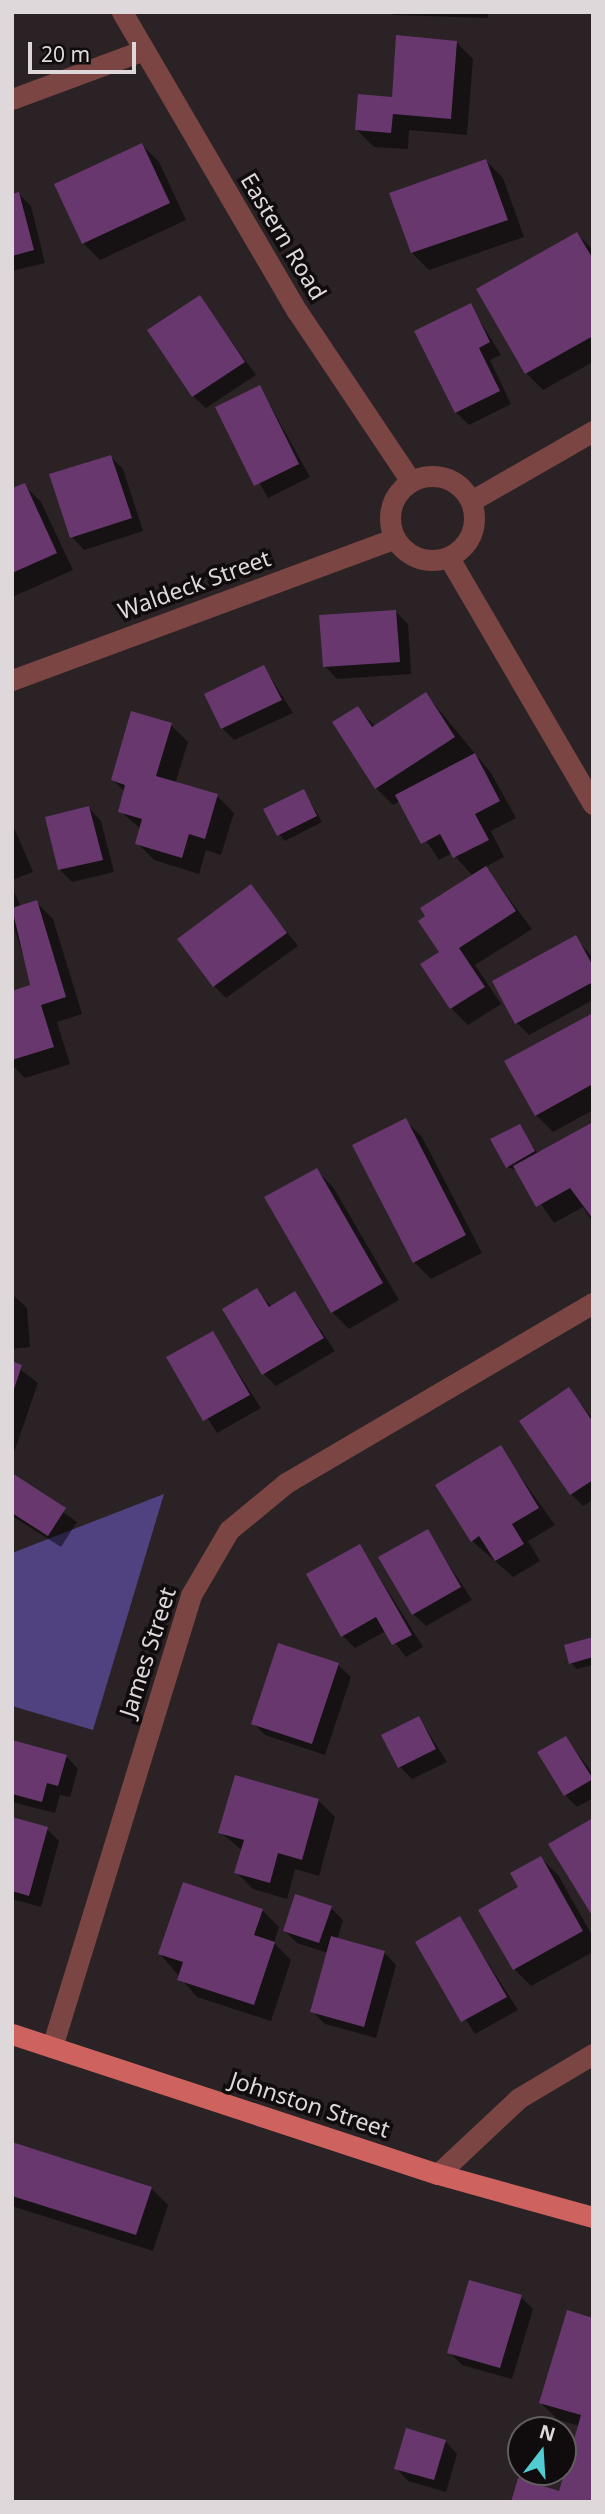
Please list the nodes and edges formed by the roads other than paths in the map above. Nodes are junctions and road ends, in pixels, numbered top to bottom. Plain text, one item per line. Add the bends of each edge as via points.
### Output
1 (122, 12) edge
2 (144, 50) junction
3 (12, 99) edge
4 (593, 431) edge
5 (411, 481) junction
6 (471, 501) junction
7 (395, 538) junction
8 (449, 558) junction
9 (12, 680) edge
10 (593, 804) edge
11 (593, 1303) edge
12 (12, 2034) edge
13 (52, 2047) junction
14 (593, 2054) edge
15 (438, 2174) junction
16 (593, 2217) edge

1 - 2 street, Eastern Road
2 - 3 street
2 - 5 street, Eastern Road via 297,311
4 - 6 street
5 - 6 street via 452,481
5 - 7 street via 390,513
6 - 8 street via 474,527
7 - 8 street via 424,560
7 - 9 street, Waldeck Street
8 - 10 street
11 - 13 street, James Street via 286,1483 229,1530 191,1595
12 - 13 main road, Johnston Street
13 - 15 main road, Johnston Street
14 - 15 street via 519,2098
15 - 16 main road, Johnston Street

